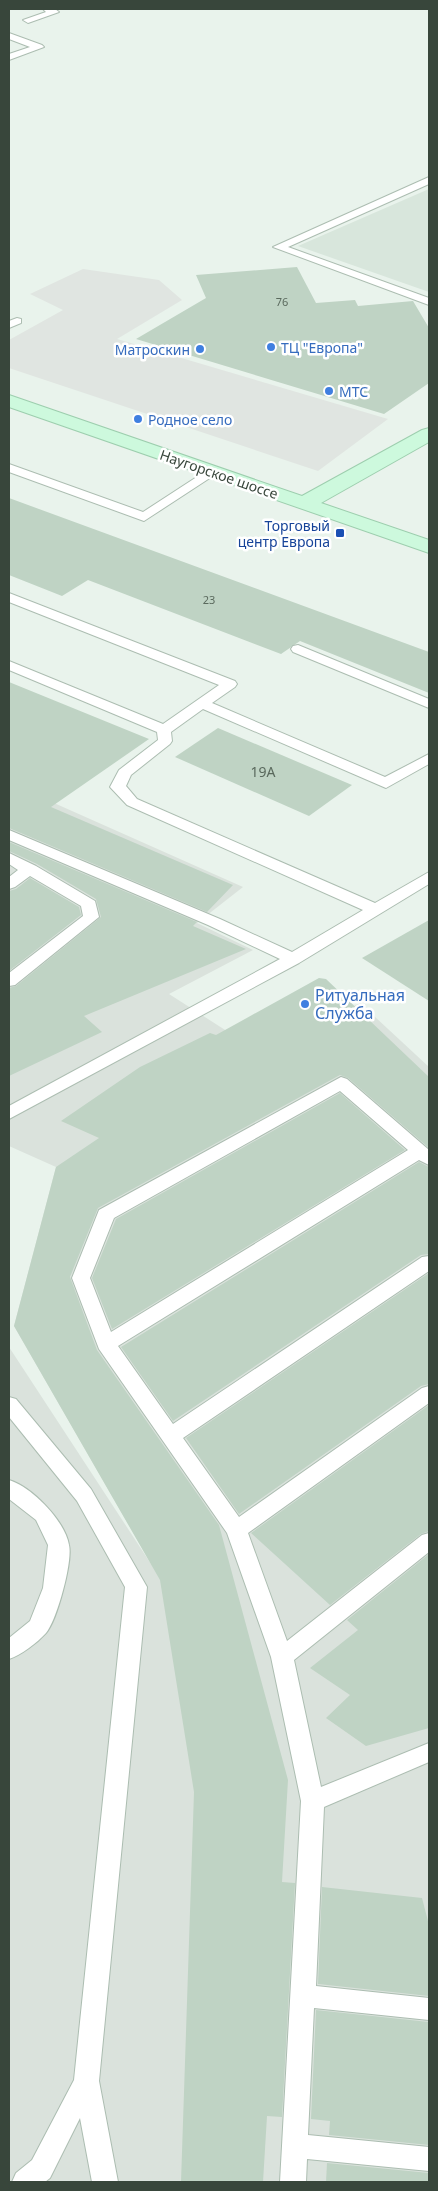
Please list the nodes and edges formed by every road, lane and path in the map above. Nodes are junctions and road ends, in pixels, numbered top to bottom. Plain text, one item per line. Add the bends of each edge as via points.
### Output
1 (47, 9) edge
2 (28, 20) dead end
3 (9, 36) edge
4 (9, 57) edge
5 (429, 180) edge
6 (429, 302) edge
7 (9, 318) edge
8 (9, 325) edge
9 (9, 401) edge
10 (429, 434) edge
11 (9, 468) edge
12 (213, 472) junction
13 (305, 504) junction
14 (429, 547) edge
15 (9, 596) edge
16 (298, 649) dead end
17 (9, 665) edge
18 (203, 704) junction
19 (429, 704) edge
20 (164, 730) junction
21 (429, 758) edge
22 (9, 834) edge
23 (9, 858) edge
24 (30, 869) junction
25 (429, 877) edge
26 (9, 884) edge
27 (377, 910) junction
28 (293, 959) junction
29 (9, 981) edge
30 (9, 1113) edge
31 (425, 1155) edge
32 (429, 1262) edge
33 (106, 1344) junction
34 (429, 1393) edge
35 (9, 1404) edge
36 (171, 1436) junction
37 (9, 1488) edge
38 (237, 1530) junction
39 (429, 1541) edge
40 (9, 1650) edge
41 (282, 1657) junction
42 (429, 1752) edge
43 (314, 1801) junction
44 (304, 1996) junction
45 (429, 2009) edge
46 (86, 2082) junction
47 (297, 2146) junction
48 (429, 2159) edge
49 (25, 2182) edge
50 (105, 2182) edge
51 (293, 2182) edge

1 - 2 lane via 55,12
3 - 4 lane via 39,47
5 - 6 lane via 278,247
7 - 8 lane via 17,322
9 - 12 main road, Наугорское шоссе
10 - 13 main road
11 - 12 lane via 144,517
12 - 13 main road, Наугорское шоссе
13 - 14 main road, Наугорское шоссе
15 - 18 lane via 230,684
16 - 19 lane
17 - 20 lane
18 - 20 lane
18 - 21 lane via 386,784
20 - 27 lane via 165,741 124,773 118,787 132,802
22 - 28 lane
23 - 24 lane
24 - 26 lane
24 - 29 lane via 89,904 91,918
25 - 27 lane
27 - 28 lane
28 - 30 lane
31 - 33 lane
31 - 33 lane via 341,1083 106,1214 81,1278
32 - 36 lane
33 - 36 lane
34 - 38 lane
35 - 46 lane via 84,1495 136,1587
36 - 38 lane
37 - 40 lane via 44,1515 59,1545 54,1588 40,1626
38 - 41 lane
39 - 41 lane
41 - 43 lane
42 - 43 lane
43 - 44 lane
44 - 45 lane
44 - 47 lane
46 - 49 lane via 41,2169
46 - 50 lane
47 - 48 lane
47 - 51 lane

